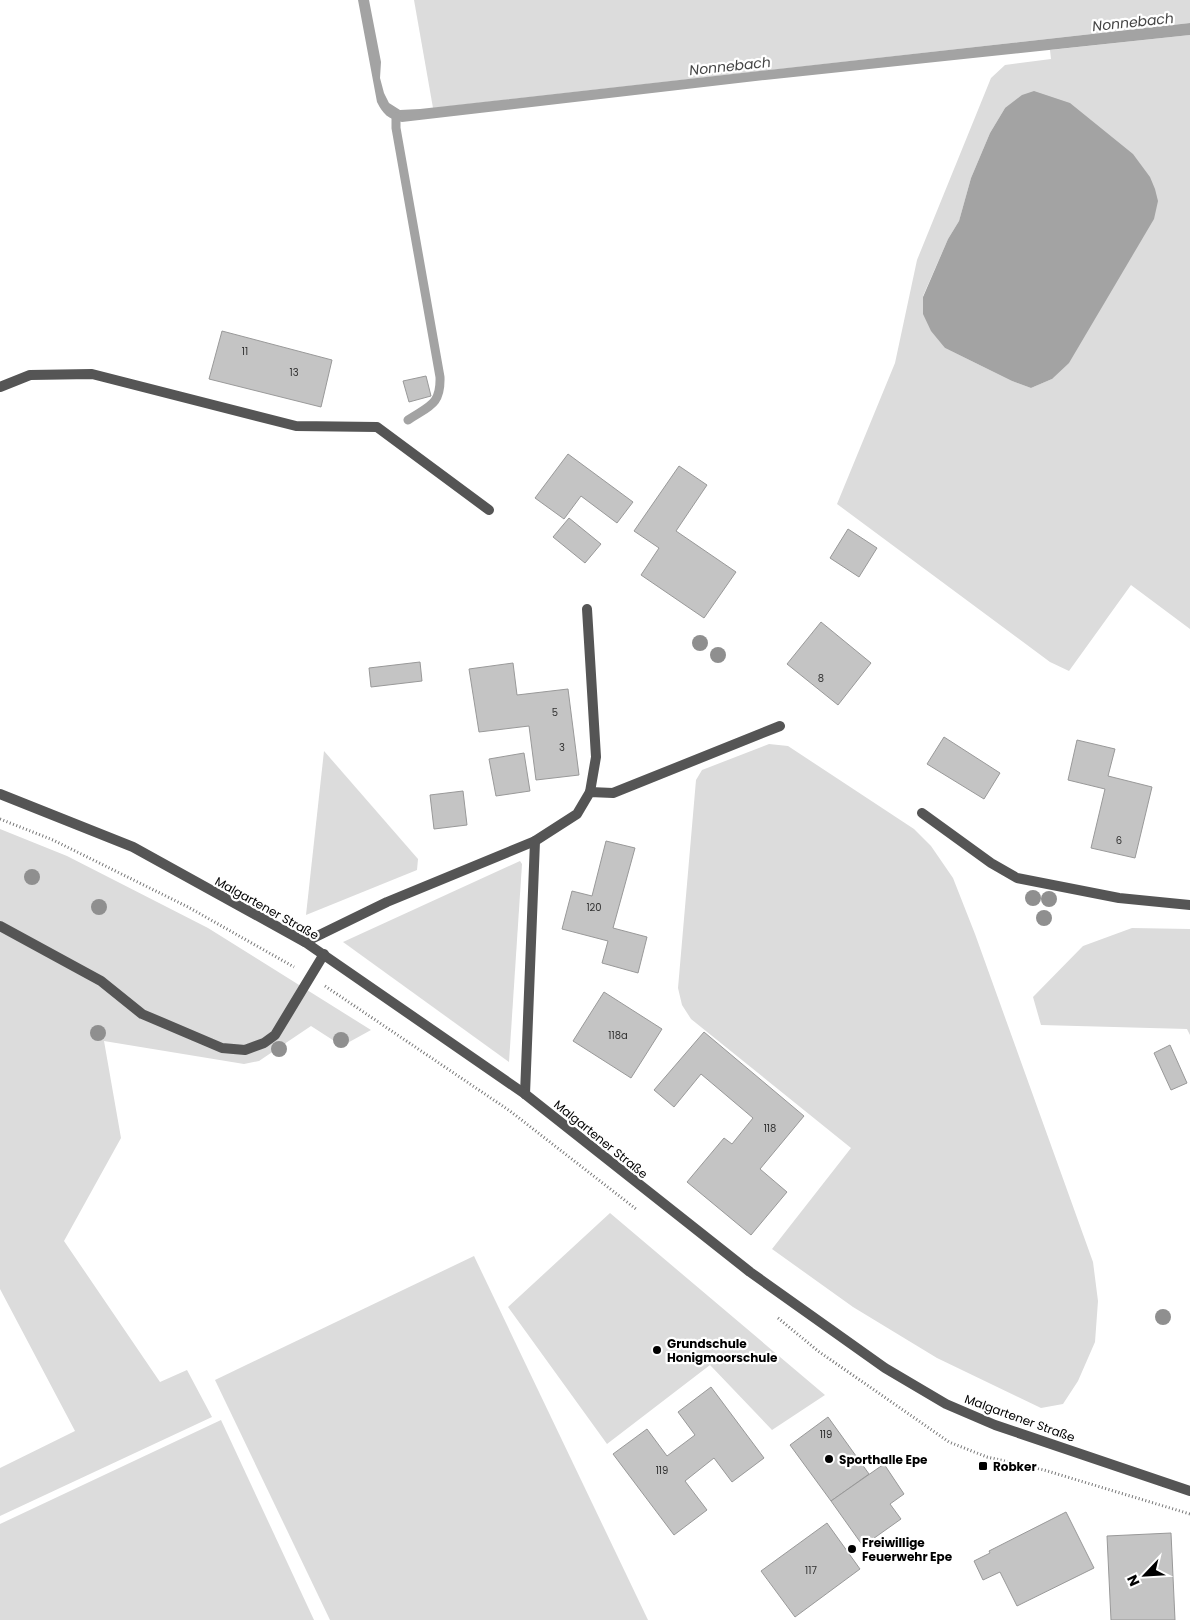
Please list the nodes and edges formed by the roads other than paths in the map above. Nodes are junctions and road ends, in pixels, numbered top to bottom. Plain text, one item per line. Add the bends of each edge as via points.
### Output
1 (0, 387) edge
2 (489, 510) dead end
3 (587, 609) dead end
4 (780, 726) dead end
5 (590, 792) junction
6 (0, 794) edge
7 (922, 813) dead end
8 (535, 841) junction
9 (1190, 904) edge
10 (0, 926) edge
11 (305, 942) junction
12 (324, 954) junction
13 (525, 1094) junction
14 (1190, 1491) edge

1 - 2 street via 30,375 92,374 296,426 376,427
3 - 5 street via 596,757
4 - 5 street via 613,793
5 - 8 street via 577,814
6 - 11 street, Malgartener Straße via 133,847
7 - 9 street via 1017,878 1119,898
8 - 11 street via 387,902
8 - 13 street
10 - 12 street via 100,982 142,1014 222,1048 245,1050 275,1035
11 - 12 street, Malgartener Straße
12 - 13 street, Malgartener Straße
13 - 14 street, Malgartener Straße via 750,1272 885,1368 946,1404 995,1425

